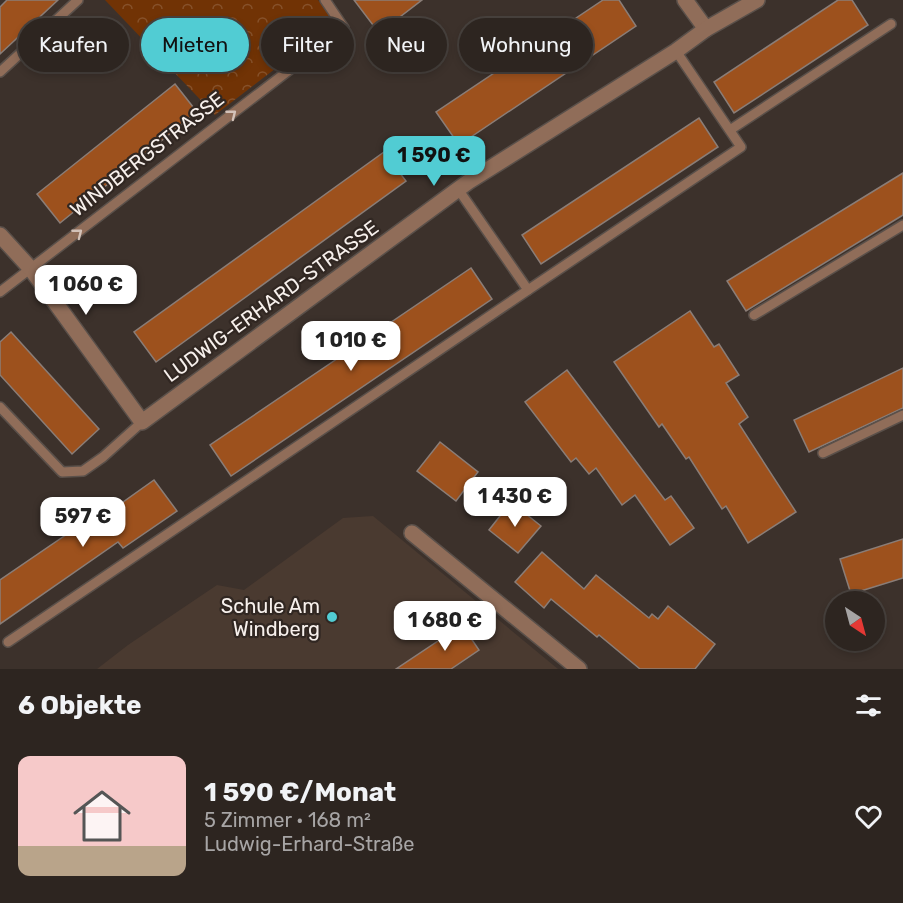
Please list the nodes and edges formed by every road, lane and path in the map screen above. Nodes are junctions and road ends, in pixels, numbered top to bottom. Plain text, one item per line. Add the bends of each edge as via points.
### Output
1 (78, 0) edge
2 (325, 0) edge
3 (686, 0) edge
4 (757, 0) edge
5 (891, 24) dead end
6 (706, 29) junction
7 (676, 51) junction
8 (0, 72) edge
9 (730, 130) junction
10 (458, 189) junction
11 (903, 225) edge
12 (0, 235) edge
13 (31, 269) junction
14 (528, 290) junction
15 (0, 292) edge
16 (754, 315) dead end
17 (0, 407) edge
18 (903, 415) edge
19 (142, 422) junction
20 (823, 453) dead end
21 (412, 533) dead end
22 (8, 642) dead end
23 (579, 669) edge

1 - 8 lane
13 -> 2 lane, WINDBERGSTRASSE via 344,28
3 - 6 street
4 - 6 street, LUDWIG-ERHARD-STRASSE
5 - 9 lane
6 - 7 street, LUDWIG-ERHARD-STRASSE
7 - 9 lane
7 - 10 street, LUDWIG-ERHARD-STRASSE
9 - 14 lane via 741,147
10 - 14 lane
10 - 19 street, LUDWIG-ERHARD-STRASSE
11 - 16 lane
12 - 13 street
13 - 15 lane, WINDBERGSTRASSE
13 - 19 street
14 - 22 lane
17 - 19 lane via 62,472 83,471
18 - 20 lane
21 - 23 street

